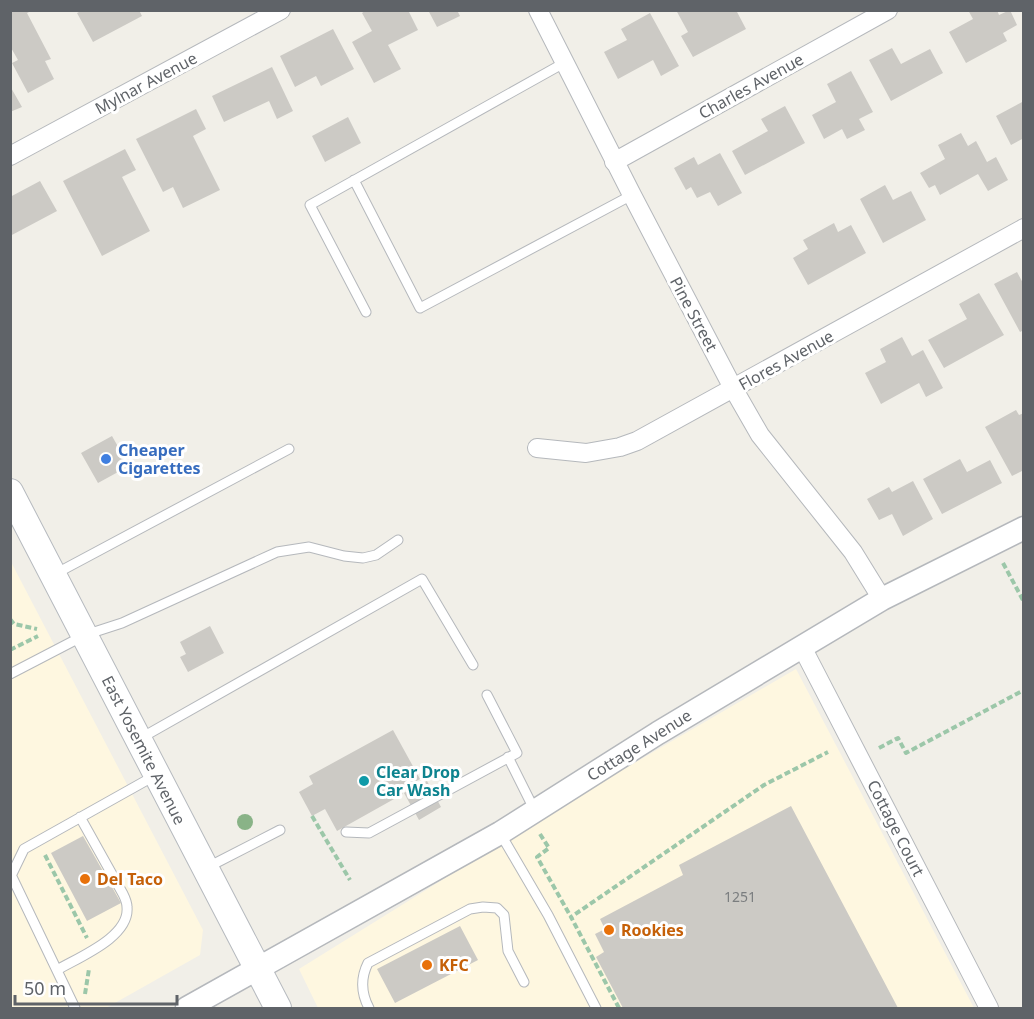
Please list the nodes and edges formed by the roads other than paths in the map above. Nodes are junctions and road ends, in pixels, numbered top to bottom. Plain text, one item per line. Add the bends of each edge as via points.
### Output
1 (281, 10) edge
2 (538, 10) edge
3 (888, 10) edge
4 (564, 63) junction
5 (10, 156) edge
6 (614, 162) junction
7 (354, 180) junction
8 (632, 195) junction
9 (1023, 228) edge
10 (366, 312) dead end
11 (733, 388) junction
12 (537, 448) dead end
13 (289, 449) dead end
14 (10, 492) edge
15 (1023, 528) edge
16 (398, 540) dead end
17 (53, 574) junction
18 (882, 599) junction
19 (85, 635) junction
20 (802, 647) junction
21 (473, 665) dead end
22 (10, 674) edge
23 (487, 695) dead end
24 (138, 739) junction
25 (508, 757) junction
26 (157, 774) junction
27 (535, 811) junction
28 (80, 818) junction
29 (280, 830) dead end
30 (346, 832) dead end
31 (500, 833) junction
32 (206, 868) junction
33 (11, 877) edge
34 (257, 968) junction
35 (57, 970) junction
36 (524, 982) dead end
37 (75, 1008) edge
38 (187, 1008) edge
39 (278, 1008) edge
40 (369, 1008) edge
41 (596, 1008) edge
42 (989, 1008) edge

1 - 5 street, Mylnar Avenue
2 - 4 street, Pine Street
3 - 6 street, Charles Avenue
4 - 6 street, Pine Street
4 - 7 lane
6 - 8 street, Pine Street
7 - 8 lane via 420,308
7 - 10 lane via 310,205
8 - 11 street, Pine Street
9 - 11 street, Flores Avenue
11 - 12 street, Flores Avenue via 620,447 586,453
11 - 18 street, Pine Street via 760,435 853,552
13 - 17 lane
14 - 17 main road, East Yosemite Avenue
15 - 18 street, Cottage Avenue
16 - 19 lane via 376,555 363,558 309,547 277,552 122,623
17 - 19 main road, East Yosemite Avenue
18 - 20 street, Cottage Avenue
19 - 22 lane
19 - 24 main road, East Yosemite Avenue
20 - 27 street, Cottage Avenue
20 - 42 street, Cottage Court
21 - 24 lane via 422,579
23 - 25 lane via 517,753
24 - 26 main road, East Yosemite Avenue
25 - 27 lane
25 - 30 lane via 369,833
26 - 28 lane
26 - 32 main road, East Yosemite Avenue
27 - 31 street, Cottage Avenue
28 - 33 lane via 24,849
28 - 35 lane via 127,906 124,925 118,933
29 - 32 lane
31 - 34 street, Cottage Avenue
31 - 41 lane
32 - 34 main road, East Yosemite Avenue
33 - 35 lane
34 - 38 street, Cottage Avenue
34 - 39 main road, East Yosemite Avenue
35 - 37 lane
36 - 40 lane via 508,951 504,915 497,908 470,909 368,963 362,986

